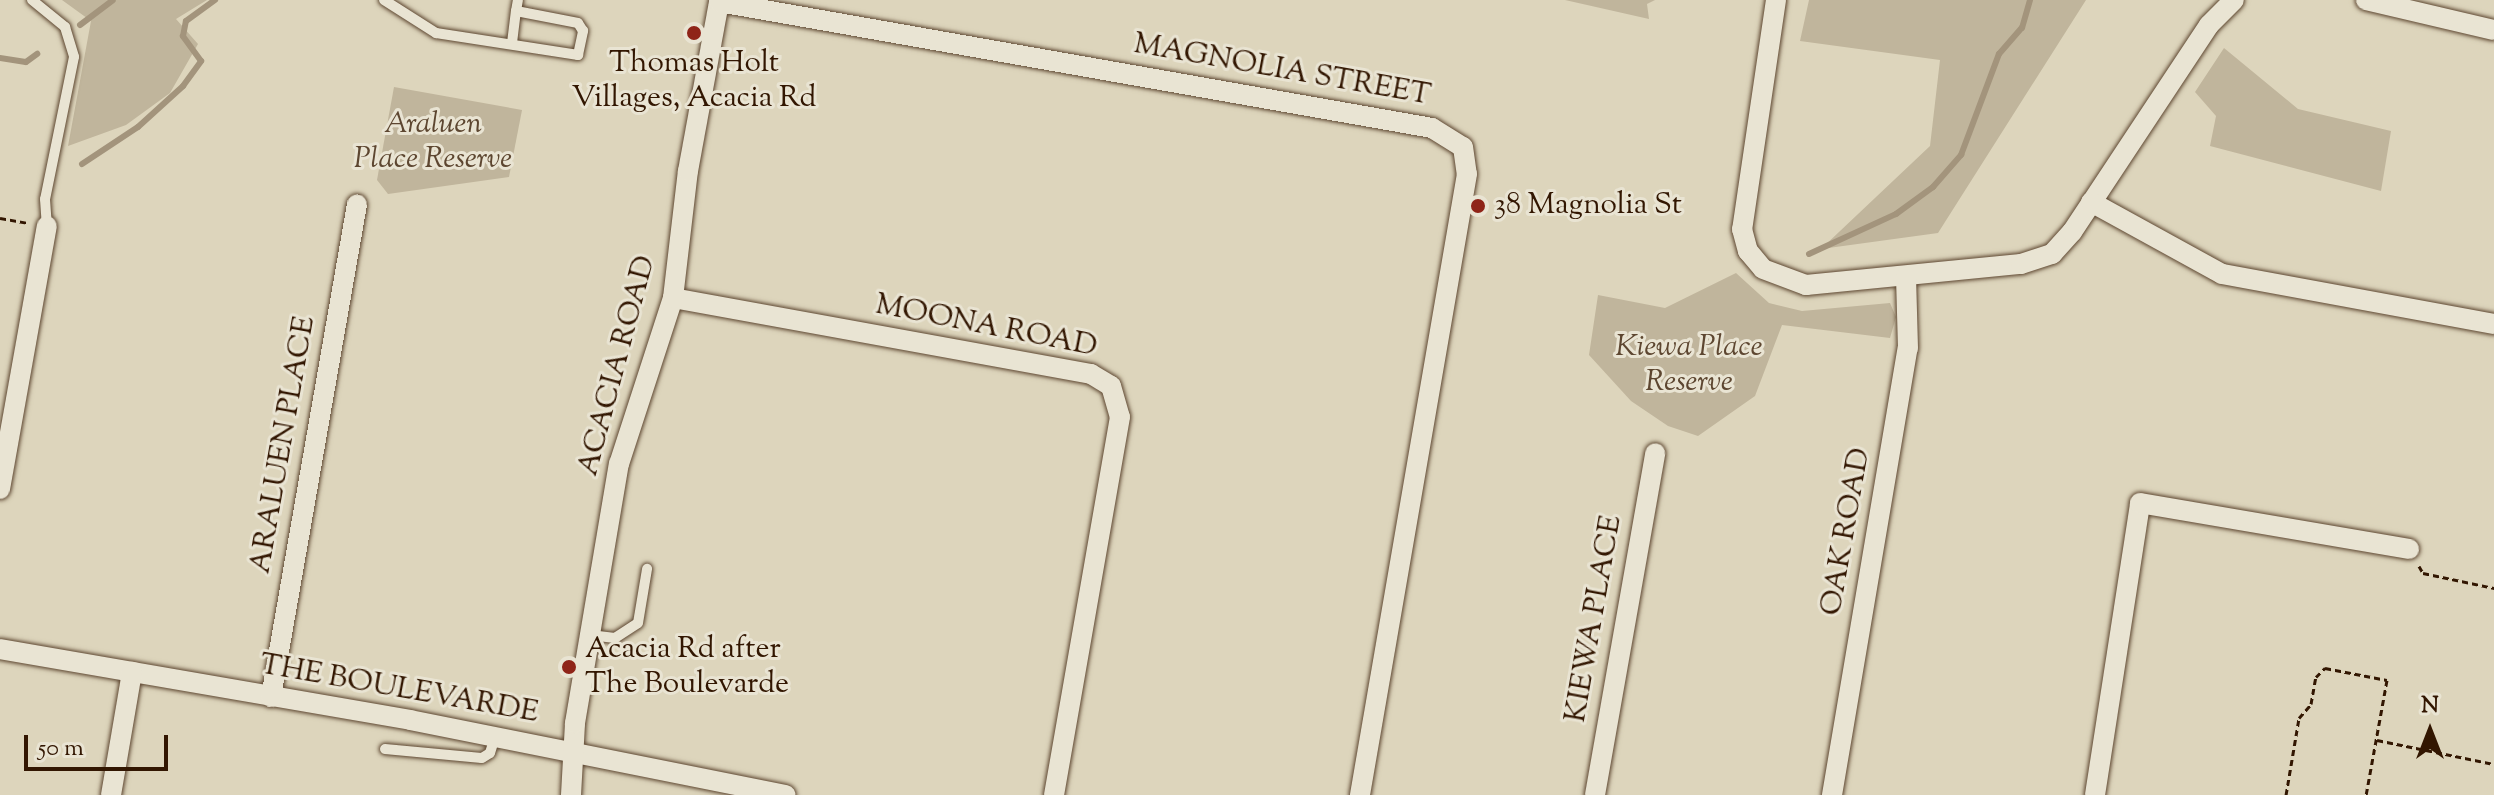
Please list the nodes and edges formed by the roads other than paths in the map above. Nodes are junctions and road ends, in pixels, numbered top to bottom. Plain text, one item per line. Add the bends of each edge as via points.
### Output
1 (32, 0) edge
2 (384, 0) edge
3 (1776, 0) edge
4 (2234, 0) edge
5 (2366, 0) edge
6 (720, 1) edge
7 (517, 6) edge
8 (2494, 30) edge
9 (512, 43) junction
10 (2091, 202) junction
11 (357, 204) dead end
12 (47, 226) joint
13 (1906, 277) junction
14 (673, 298) junction
15 (2494, 324) edge
16 (1655, 453) dead end
17 (0, 489) edge
18 (2409, 549) road end
19 (647, 569) dead end
20 (590, 635) junction
21 (0, 649) edge
22 (132, 672) junction
23 (271, 697) junction
24 (495, 737) junction
25 (385, 749) dead end
26 (573, 753) junction
27 (111, 795) edge
28 (571, 795) edge
29 (786, 795) edge
30 (1054, 795) edge
31 (1360, 795) edge
32 (1595, 795) edge
33 (1832, 795) edge
34 (2095, 795) edge

1 - 12 lane via 65,27 74,57 45,199
2 - 9 lane via 436,33
3 - 13 street via 1743,194 1742,229 1748,251 1763,269 1795,284
4 - 10 street via 2209,25
5 - 8 street
6 - 14 street, ACACIA ROAD via 688,171
6 - 31 street, MAGNOLIA STREET via 1432,128 1463,147 1467,174
7 - 9 lane
7 - 9 lane via 578,23 583,31 578,55
10 - 13 street via 2062,244 2039,261
10 - 15 street via 2222,274
11 - 23 street, ARALUEN PLACE
12 - 17 street
13 - 33 street, OAK ROAD via 1908,348
14 - 20 street, ACACIA ROAD via 623,448
14 - 30 street, MOONA ROAD via 1091,374 1111,386 1120,417
16 - 32 street, KIEWA PLACE
18 - 34 street via 2140,503
19 - 20 lane via 638,623 615,638
20 - 26 street, ACACIA ROAD
21 - 22 street, THE BOULEVARDE
22 - 23 street, THE BOULEVARDE
22 - 27 street
23 - 24 street, THE BOULEVARDE
24 - 25 lane via 490,753 482,758
24 - 26 street, THE BOULEVARDE
26 - 28 street, ACACIA ROAD
26 - 29 street, THE BOULEVARDE

